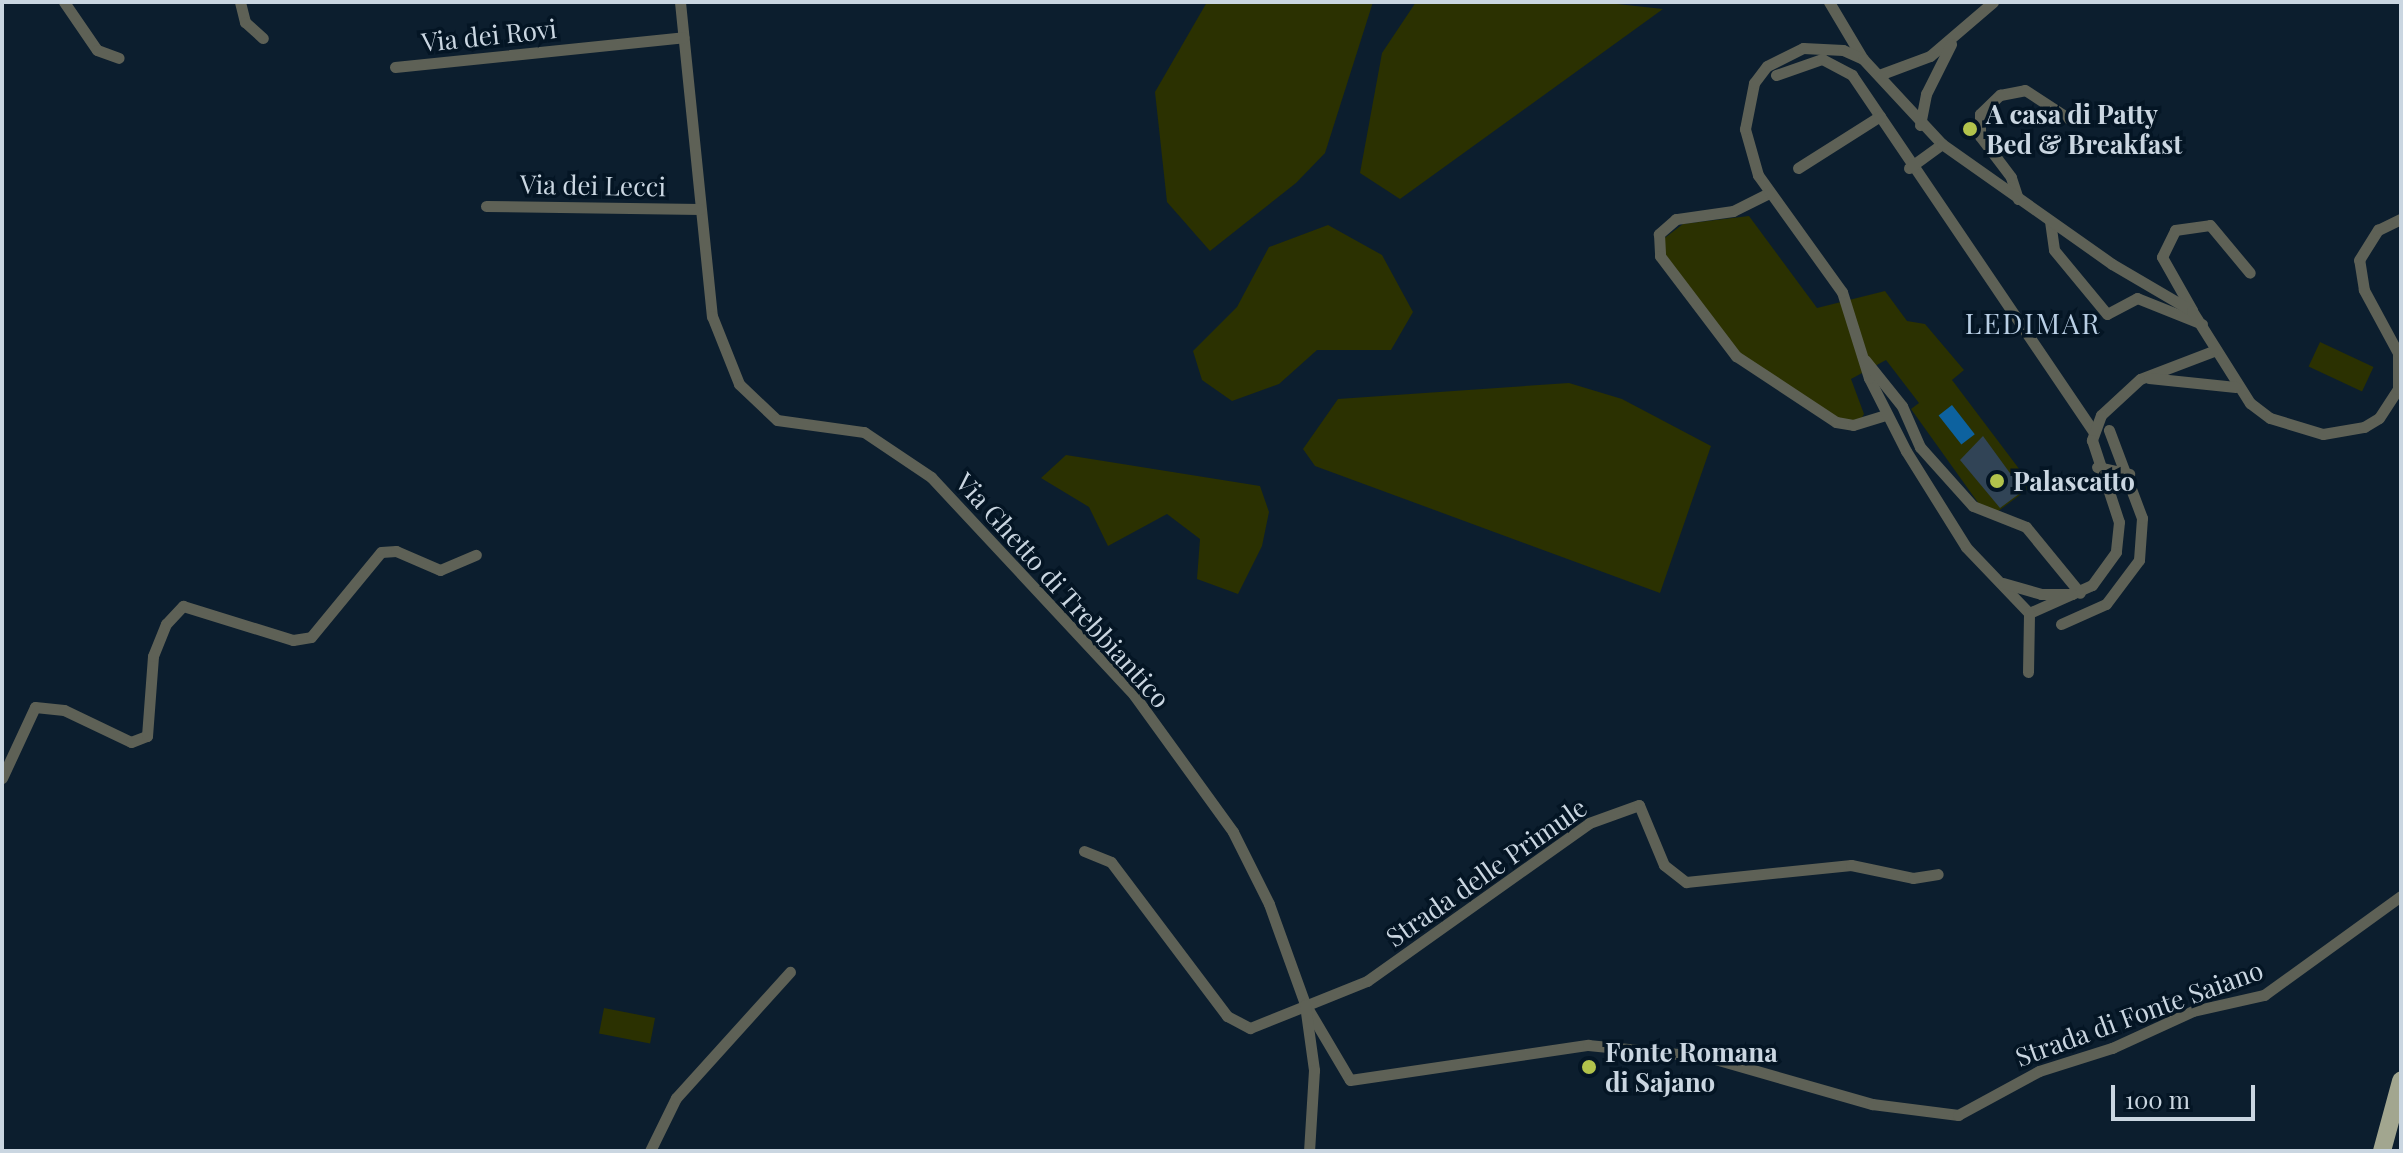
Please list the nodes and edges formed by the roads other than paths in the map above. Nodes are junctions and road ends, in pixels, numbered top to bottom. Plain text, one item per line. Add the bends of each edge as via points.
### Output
1 (64, 2) edge
2 (240, 2) edge
3 (680, 2) edge
4 (1829, 2) edge
5 (1993, 2) edge
6 (683, 37) junction
7 (263, 38) dead end
8 (1954, 38) junction
9 (119, 58) dead end
10 (1863, 59) junction
11 (395, 67) dead end
12 (1776, 75) dead end
13 (1879, 75) junction
14 (1880, 116) junction
15 (2071, 120) dead end
16 (1920, 125) junction
17 (1942, 144) junction
18 (1798, 168) dead end
19 (1909, 168) junction
20 (1769, 193) junction
21 (2018, 199) junction
22 (486, 206) dead end
23 (700, 209) junction
24 (2401, 219) edge
25 (2050, 221) junction
26 (2250, 273) dead end
27 (2192, 311) junction
28 (2202, 324) junction
29 (2216, 350) junction
30 (1865, 360) junction
31 (2140, 379) junction
32 (2236, 387) junction
33 (1886, 415) junction
34 (2109, 430) dead end
35 (2094, 432) junction
36 (2097, 467) junction
37 (2129, 474) junction
38 (476, 555) dead end
39 (1999, 581) junction
40 (2080, 593) junction
41 (2029, 613) junction
42 (2061, 624) dead end
43 (2028, 672) dead end
44 (2, 778) edge
45 (1084, 851) dead end
46 (1938, 874) dead end
47 (2401, 896) edge
48 (790, 972) dead end
49 (1305, 1004) junction
50 (2401, 1081) edge
51 (650, 1151) edge
52 (1309, 1151) edge
53 (2382, 1151) edge

1 - 9 street via 97,50
2 - 7 street via 245,22
3 - 6 street, Via Ghetto di Trebbiantico
4 - 10 street
5 - 8 street
6 - 11 street, Via dei Rovi
6 - 23 street, Via Ghetto di Trebbiantico
8 - 13 street via 1905,68
8 - 16 street via 1926,94
10 - 13 street
10 - 20 street via 1843,50 1803,48 1767,66 1754,83 1745,129
12 - 14 street via 1805,61 1838,64
13 - 16 street
14 - 18 street
14 - 19 street
15 - 21 street via 2025,90 2000,95 1980,114 1980,136 2011,177
16 - 17 street
17 - 19 street
17 - 21 street
19 - 35 street
20 - 30 street via 1842,292
20 - 33 street via 1733,211 1676,219 1659,234 1660,256 1736,356 1836,422 1853,425
21 - 25 street
22 - 23 street, Via dei Lecci
23 - 49 street, Via Ghetto di Trebbiantico via 720,347 751,402 777,420 864,432 931,477 1009,555 1075,637 1134,695 1233,832 1269,904
24 - 32 street via 2378,230 2359,260 2364,290 2390,333 2401,371 2379,418 2345,433 2323,434 2270,418
25 - 27 street
25 - 28 street via 2054,250 2107,314 2137,298
26 - 27 street via 2210,225 2175,230 2162,257
27 - 28 street
28 - 29 street
29 - 31 street
29 - 32 street
30 - 33 street
30 - 40 street via 1902,406 1920,447 1973,506 2026,527
31 - 32 street
31 - 35 street via 2113,399
33 - 39 street via 1966,547
34 - 37 street
35 - 36 street
36 - 37 street
36 - 40 street via 2114,506 2119,538 2110,566
37 - 42 street via 2143,540 2131,577 2106,604
38 - 44 street via 440,570 396,551 381,552 311,637 293,640 183,606 166,624 153,656 147,736 131,742 64,710 35,707
39 - 40 street via 2041,594
39 - 41 street
40 - 41 street
41 - 43 street
45 - 49 street via 1111,862 1237,1025 1263,1026
46 - 49 street, Strada delle Primule via 1913,878 1851,865 1686,882 1664,865 1639,805 1589,823 1367,981
47 - 49 street, Strada di Fonte Saiano via 2264,995 2193,1011 2112,1048 2039,1071 1974,1109 1943,1117 1708,1057 1588,1045 1350,1080
48 - 51 street via 676,1098
49 - 52 street via 1314,1070
50 - 53 main road

